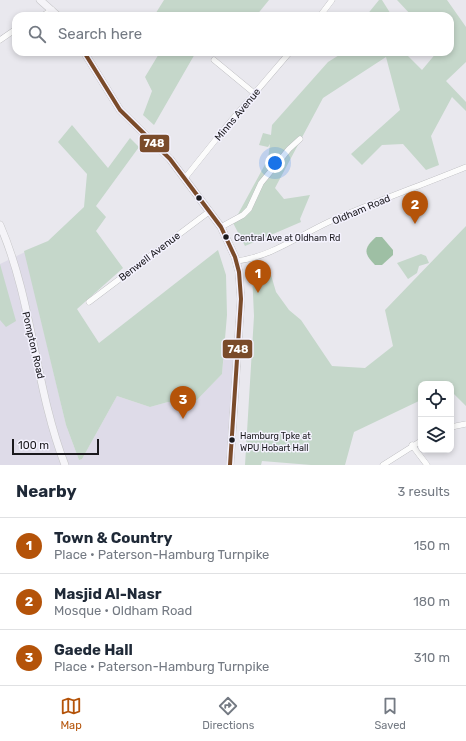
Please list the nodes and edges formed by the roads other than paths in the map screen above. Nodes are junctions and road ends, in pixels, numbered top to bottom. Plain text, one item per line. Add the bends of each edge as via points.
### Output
1 (40, 0) edge
2 (332, 0) edge
3 (52, 10) joint
4 (49, 12) edge
5 (323, 12) edge
6 (12, 32) edge
7 (0, 40) edge
8 (86, 56) edge
9 (286, 56) edge
10 (214, 60) dead end
11 (254, 93) junction
12 (300, 140) dead end
13 (466, 167) edge
14 (185, 178) junction
15 (210, 211) junction
16 (0, 225) edge
17 (221, 227) junction
18 (236, 261) junction
19 (89, 302) dead end
20 (466, 424) edge
21 (454, 426) edge
22 (418, 443) edge
23 (412, 446) junction
24 (231, 464) edge
25 (65, 465) edge
26 (383, 465) edge
27 (427, 465) edge

1 - 3 main road
2 - 5 street
3 - 4 street
6 - 7 street
8 - 14 main road via 120,110 162,151
9 - 11 street, Minns Avenue
10 - 11 street
11 - 14 street, Minns Avenue
12 - 17 street via 289,149 261,183 243,215
13 - 18 street, Oldham Road via 334,220 264,255
14 - 15 main road
15 - 17 main road
15 - 19 street, Benwell Avenue
16 - 25 main road, Pompton Road via 12,255 53,428
17 - 18 main road
18 - 24 main road via 240,284 240,315
20 - 21 street
22 - 23 street
23 - 26 street
23 - 27 street

